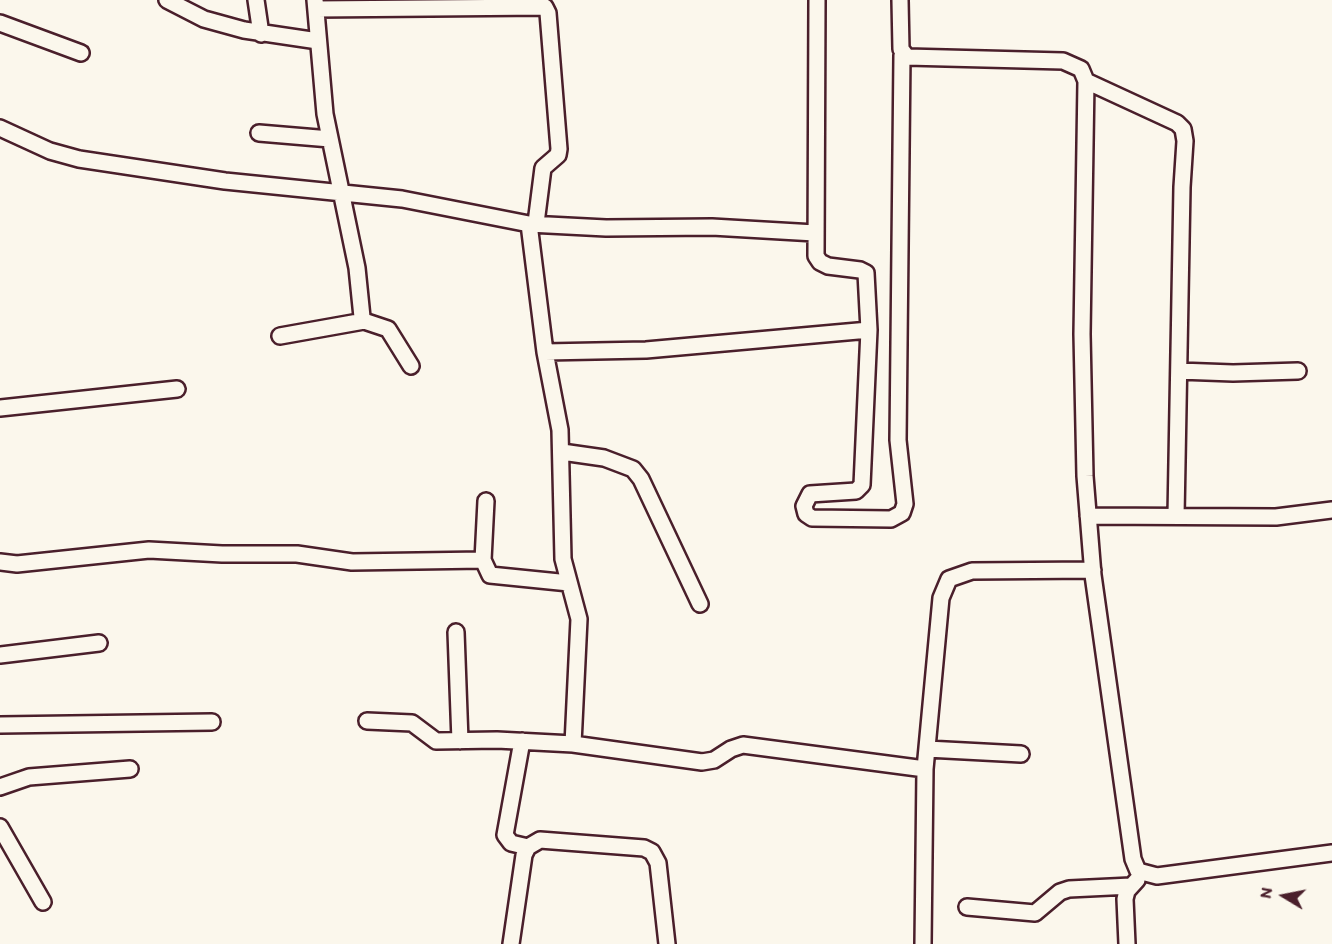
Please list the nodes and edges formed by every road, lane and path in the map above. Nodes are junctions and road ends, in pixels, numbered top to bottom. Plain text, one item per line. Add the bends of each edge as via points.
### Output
1 (167, 0) edge
2 (256, 0) edge
3 (817, 0) edge
4 (900, 0) edge
5 (315, 5) edge
6 (470, 5) edge
7 (0, 23) edge
8 (261, 34) junction
9 (318, 41) junction
10 (81, 53) dead end
11 (902, 55) junction
12 (1086, 81) junction
13 (0, 128) edge
14 (259, 133) dead end
15 (330, 139) junction
16 (340, 194) junction
17 (533, 224) junction
18 (814, 233) junction
19 (364, 321) junction
20 (869, 330) junction
21 (280, 336) dead end
22 (545, 352) junction
23 (411, 366) dead end
24 (1179, 371) junction
25 (1298, 371) dead end
26 (177, 389) dead end
27 (0, 408) edge
28 (562, 452) junction
29 (486, 501) dead end
30 (1332, 510) edge
31 (1088, 516) junction
32 (1176, 516) junction
33 (483, 560) junction
34 (0, 562) edge
35 (1093, 570) junction
36 (569, 583) junction
37 (700, 604) dead end
38 (456, 632) dead end
39 (99, 643) dead end
40 (0, 655) edge
41 (367, 721) dead end
42 (212, 722) dead end
43 (0, 725) edge
44 (460, 741) junction
45 (522, 741) junction
46 (573, 744) junction
47 (927, 749) junction
48 (1021, 754) dead end
49 (130, 769) dead end
50 (925, 769) junction
51 (0, 787) edge
52 (0, 827) edge
53 (528, 847) junction
54 (1332, 853) edge
55 (1144, 874) junction
56 (1131, 886) junction
57 (43, 902) dead end
58 (966, 907) dead end
59 (511, 944) edge
60 (667, 944) edge
61 (922, 944) edge
62 (1126, 944) edge

1 - 8 street via 204,19
2 - 8 street
3 - 18 street
4 - 11 street
5 - 6 street
5 - 9 street
6 - 17 street via 539,5 548,13 559,152 543,168
7 - 10 street
8 - 9 street
9 - 15 street
11 - 12 street via 1063,61 1081,69
11 - 20 street via 898,440 905,504 902,513 891,519 812,518 804,506 810,494 856,490 862,485
12 - 24 street via 1183,129
12 - 31 street via 1082,334
13 - 16 street via 50,151 79,159
14 - 15 street
15 - 16 street
16 - 17 street via 402,199
16 - 19 street
17 - 18 street
17 - 22 street
18 - 20 street via 820,262 866,273
19 - 21 street
19 - 23 street via 388,329
20 - 22 street via 646,350
22 - 28 street
24 - 25 street
24 - 32 street
26 - 27 street
28 - 36 street via 561,532
28 - 37 street via 604,458 633,469
29 - 33 street
30 - 32 street via 1276,517
31 - 32 street
31 - 35 street
33 - 34 street via 352,562 297,554 149,550 17,564
33 - 36 street via 490,575 497,578
35 - 47 street via 972,571 949,579 941,598
35 - 55 street via 1133,859 1138,871
36 - 46 street via 579,619
38 - 44 street
39 - 40 street
41 - 44 street via 412,723 436,741
42 - 43 street
44 - 45 street
45 - 46 street
45 - 53 street via 505,835 511,843
46 - 50 street via 702,762 743,745
47 - 48 street
47 - 50 street
49 - 51 street via 38,775
50 - 61 street
52 - 57 street
53 - 59 street
53 - 60 street via 540,840 644,848 652,852 658,863
54 - 55 street via 1157,876
55 - 56 street
56 - 58 street via 1069,889 1035,913
56 - 62 street via 1125,898

